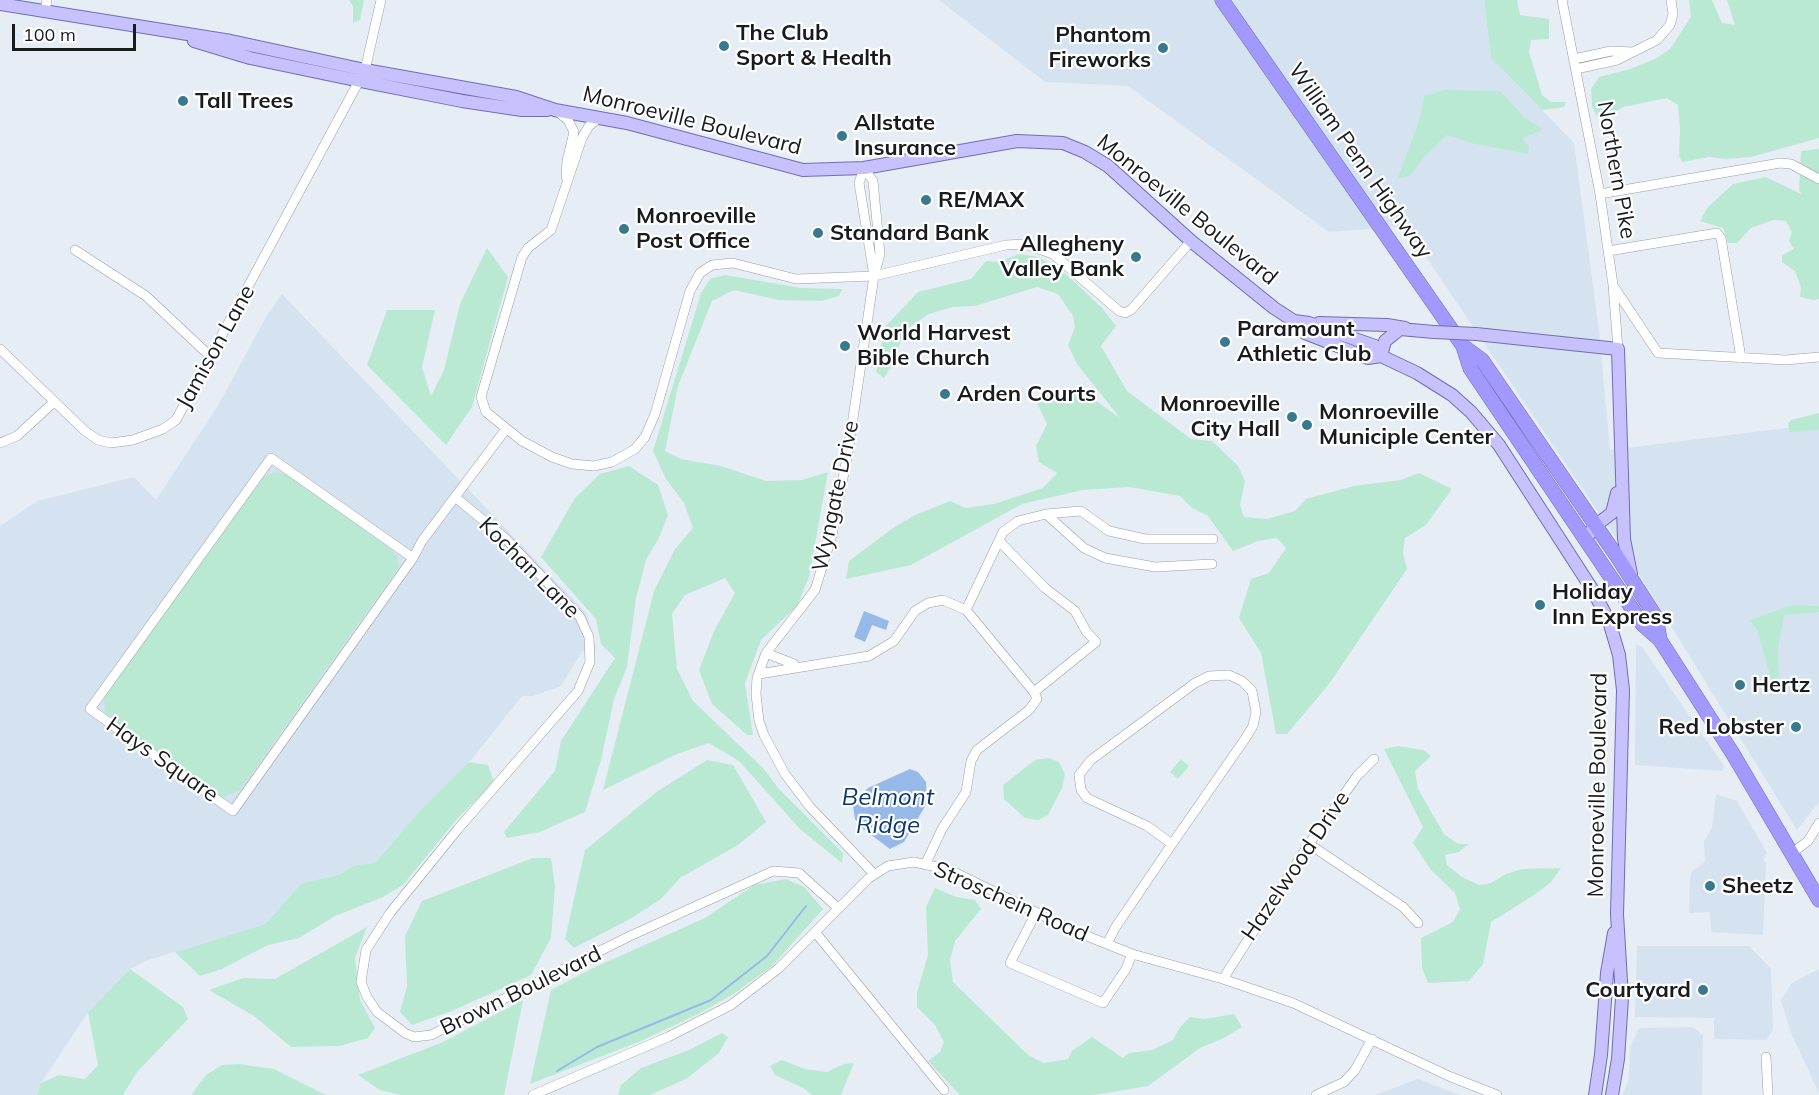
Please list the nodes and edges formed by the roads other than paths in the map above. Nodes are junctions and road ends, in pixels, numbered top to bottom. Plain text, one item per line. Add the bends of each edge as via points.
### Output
1 (381, 0) edge
2 (1222, 0) edge
3 (1562, 0) edge
4 (1671, 0) edge
5 (0, 4) edge
6 (46, 5) edge
7 (1633, 52) junction
8 (1574, 59) junction
9 (1576, 69) junction
10 (363, 76) junction
11 (555, 110) junction
12 (599, 118) junction
13 (864, 168) junction
14 (1819, 179) edge
15 (566, 186) junction
16 (1600, 194) junction
17 (1191, 241) junction
18 (75, 250) dead end
19 (1608, 251) junction
20 (874, 276) junction
21 (1613, 285) junction
22 (1294, 321) junction
23 (1309, 323) junction
24 (1405, 328) junction
25 (1434, 332) junction
26 (1463, 346) junction
27 (0, 348) edge
28 (1618, 349) junction
29 (1381, 356) junction
30 (1819, 357) edge
31 (212, 358) junction
32 (1741, 358) junction
33 (54, 402) junction
34 (506, 429) junction
35 (0, 443) edge
36 (1620, 465) junction
37 (455, 497) junction
38 (1623, 510) junction
39 (1046, 514) junction
40 (1598, 528) junction
41 (1586, 538) junction
42 (1213, 539) dead end
43 (999, 541) junction
44 (413, 558) junction
45 (1212, 564) dead end
46 (1632, 578) junction
47 (966, 610) junction
48 (1660, 640) junction
49 (591, 647) joint
50 (766, 653) junction
51 (802, 666) junction
52 (759, 674) junction
53 (1034, 692) junction
54 (1374, 759) dead end
55 (1819, 823) edge
56 (1172, 844) junction
57 (1309, 844) junction
58 (1792, 854) junction
59 (926, 863) junction
60 (874, 874) junction
61 (1819, 900) edge
62 (838, 908) junction
63 (1036, 913) junction
64 (1617, 914) junction
65 (1418, 923) dead end
66 (815, 932) junction
67 (1107, 944) junction
68 (1132, 954) junction
69 (1223, 979) junction
70 (1372, 1039) junction
71 (1766, 1057) dead end
72 (944, 1090) dead end
73 (533, 1095) edge
74 (1316, 1095) edge
75 (1497, 1095) edge
76 (1595, 1095) edge
77 (1612, 1095) edge
78 (1768, 1095) edge

1 - 10 street, Jamison Lane
2 - 26 highway, William Penn Highway
3 - 8 street, Northern Pike
4 - 7 street via 1672,19 1667,29
5 - 6 main road, Monroeville Boulevard
6 - 10 main road, Monroeville Boulevard via 176,34 250,58
7 - 8 street via 1611,51
7 - 9 street via 1617,60
8 - 9 street, Northern Pike
9 - 16 street, Northern Pike
10 - 11 main road, Monroeville Boulevard via 504,108
10 - 31 street, Jamison Lane
11 - 12 main road, Monroeville Boulevard
11 - 15 street via 568,120 574,132
12 - 13 main road, Monroeville Boulevard via 790,168
12 - 15 street via 582,138
13 - 17 main road, Monroeville Boulevard via 1017,141 1055,141 1078,148 1108,166
13 - 20 street, Wyngate Drive via 873,181 880,238
14 - 16 street via 1791,164 1780,163
15 - 34 street via 551,230 522,257 483,389 483,408
16 - 19 street, Northern Pike
17 - 20 street via 1125,313 1061,260 1046,250 1025,244
17 - 22 main road, Monroeville Boulevard
18 - 31 street via 146,296
19 - 21 street, Northern Pike
19 - 32 street via 1717,233
20 - 34 street via 796,279 733,263 712,265 694,281 655,414 635,449 606,464 581,466 540,452
20 - 50 street, Wyngate Drive via 848,452 826,561 815,590
21 - 28 street, Northern Pike
21 - 32 street via 1658,353
22 - 23 main road, Monroeville Boulevard
22 - 29 main road, Monroeville Boulevard via 1305,333 1333,345 1368,358
23 - 24 main road
23 - 29 main road, Monroeville Boulevard via 1375,346
24 - 25 main road
24 - 29 main road via 1388,338
25 - 28 main road, bridge
25 - 29 main road via 1401,337
26 - 40 highway, William Penn Highway via 1482,360
26 - 41 highway, William Penn Highway via 1470,368
27 - 33 street, Jamison Lane
28 - 36 main road, Northern Pike
29 - 64 main road, Monroeville Boulevard via 1442,388 1479,420 1593,589 1609,621 1619,655 1623,690
30 - 32 street
31 - 33 street, Jamison Lane via 176,420 133,440 98,440
33 - 35 street via 17,436
34 - 37 street
36 - 38 main road, Northern Pike
36 - 40 main road, Northern Pike via 1615,507
37 - 44 street
37 - 49 street, Kochan Lane via 506,539 564,597 585,624
38 - 40 main road, Northern Pike via 1618,518
38 - 46 main road via 1625,549
39 - 42 street via 1081,511 1109,531 1145,539
39 - 43 street via 1011,524
39 - 45 street via 1084,548 1105,558 1155,567
40 - 41 main road, Northern Pike
40 - 46 highway, William Penn Highway
41 - 48 highway, William Penn Highway via 1643,625
43 - 47 street
43 - 53 street via 1075,612 1096,642
44 - 44 street, Hays Square via 232,811 90,709 271,458
46 - 48 highway, William Penn Highway via 1656,616
47 - 51 street via 943,600 928,603 915,611 894,641 876,653 854,660
47 - 53 street
48 - 58 highway, William Penn Highway
49 - 62 street, Brown Boulevard via 590,662 578,691 458,829 390,913 366,950 362,982 366,997 377,1012 414,1037 431,1035 772,871 800,873
50 - 51 street via 784,663
50 - 52 street, Wyngate Drive
51 - 52 street
52 - 60 street, Wyngate Drive via 759,721 776,760 810,807
53 - 59 street via 1034,706 977,750 971,761 966,792
54 - 57 street, Hazelwood Drive via 1357,776
55 - 58 street via 1808,841
56 - 56 street via 1147,826 1087,798 1081,790 1079,775 1091,760 1196,683 1209,676 1229,675 1252,691 1255,718 1245,739
56 - 67 street
57 - 65 street via 1403,907
57 - 69 street, Hazelwood Drive
58 - 61 highway, William Penn Highway
59 - 60 street, Stroschein Road via 895,864
59 - 63 street, Stroschein Road via 965,876
60 - 62 street, Stroschein Road
62 - 66 street, Stroschein Road
63 - 67 street, Stroschein Road
63 - 68 street via 1010,963 1093,999 1103,1003
64 - 76 main road, Monroeville Boulevard
64 - 77 main road, Monroeville Boulevard via 1622,998
66 - 72 street
66 - 73 street, Stroschein Road via 763,982 718,1012
67 - 68 street, Stroschein Road
68 - 69 street, Stroschein Road
69 - 70 street, Stroschein Road via 1293,1003
70 - 74 street via 1349,1076 1338,1086
70 - 75 street, Stroschein Road
71 - 78 street

